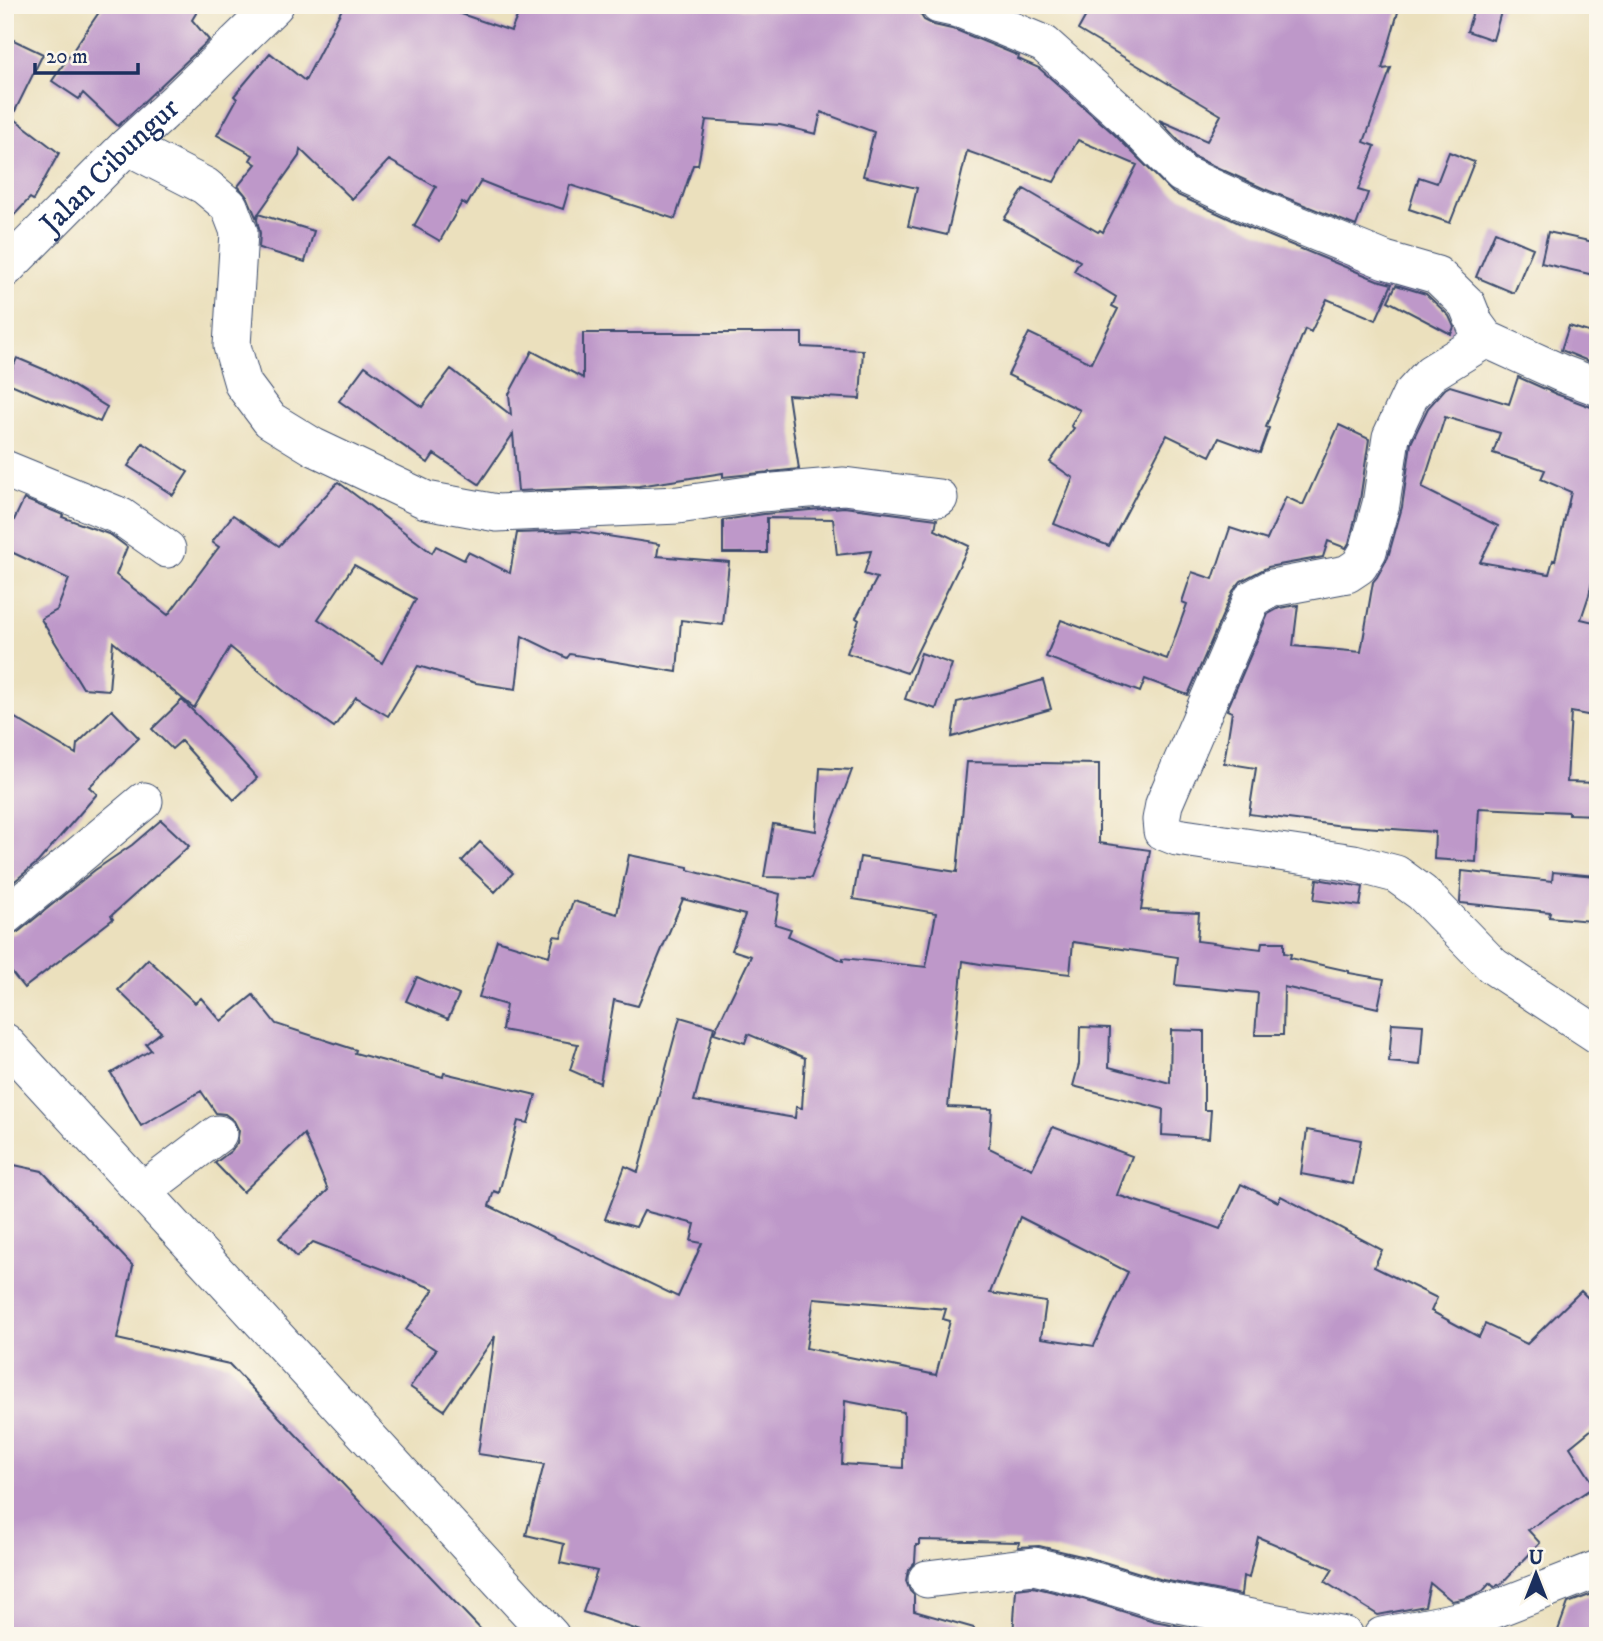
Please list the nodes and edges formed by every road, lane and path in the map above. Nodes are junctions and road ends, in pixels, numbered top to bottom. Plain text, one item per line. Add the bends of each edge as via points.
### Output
1 (275, 5) edge
2 (939, 5) edge
3 (127, 146) junction
4 (5, 269) edge
5 (1486, 339) junction
6 (1598, 387) edge
7 (5, 469) edge
8 (939, 498) dead end
9 (167, 549) dead end
10 (144, 801) dead end
11 (5, 916) edge
12 (1598, 1035) edge
13 (5, 1042) edge
14 (218, 1134) dead end
15 (143, 1191) junction
16 (1598, 1569) edge
17 (927, 1580) dead end
18 (551, 1636) edge
19 (1345, 1636) edge
20 (1381, 1636) edge

1 - 3 street, Jalan Cibungur
2 - 5 street via 1044,44 1182,174 1385,260 1437,275 1467,303
3 - 4 street, Jalan Cibungur
3 - 8 street via 205,186 229,206 239,232 232,345 243,384 270,420 314,447 426,500 497,513 678,505 844,486
5 - 6 street
5 - 12 street via 1431,373 1410,396 1391,437 1381,504 1359,566 1347,574 1272,588 1252,599 1164,804 1162,831 1396,874 1422,893 1493,966
7 - 9 street via 120,516
10 - 11 street
13 - 15 street
14 - 15 street
15 - 18 street
16 - 20 street via 1472,1618
17 - 19 street via 1034,1566 1158,1600

